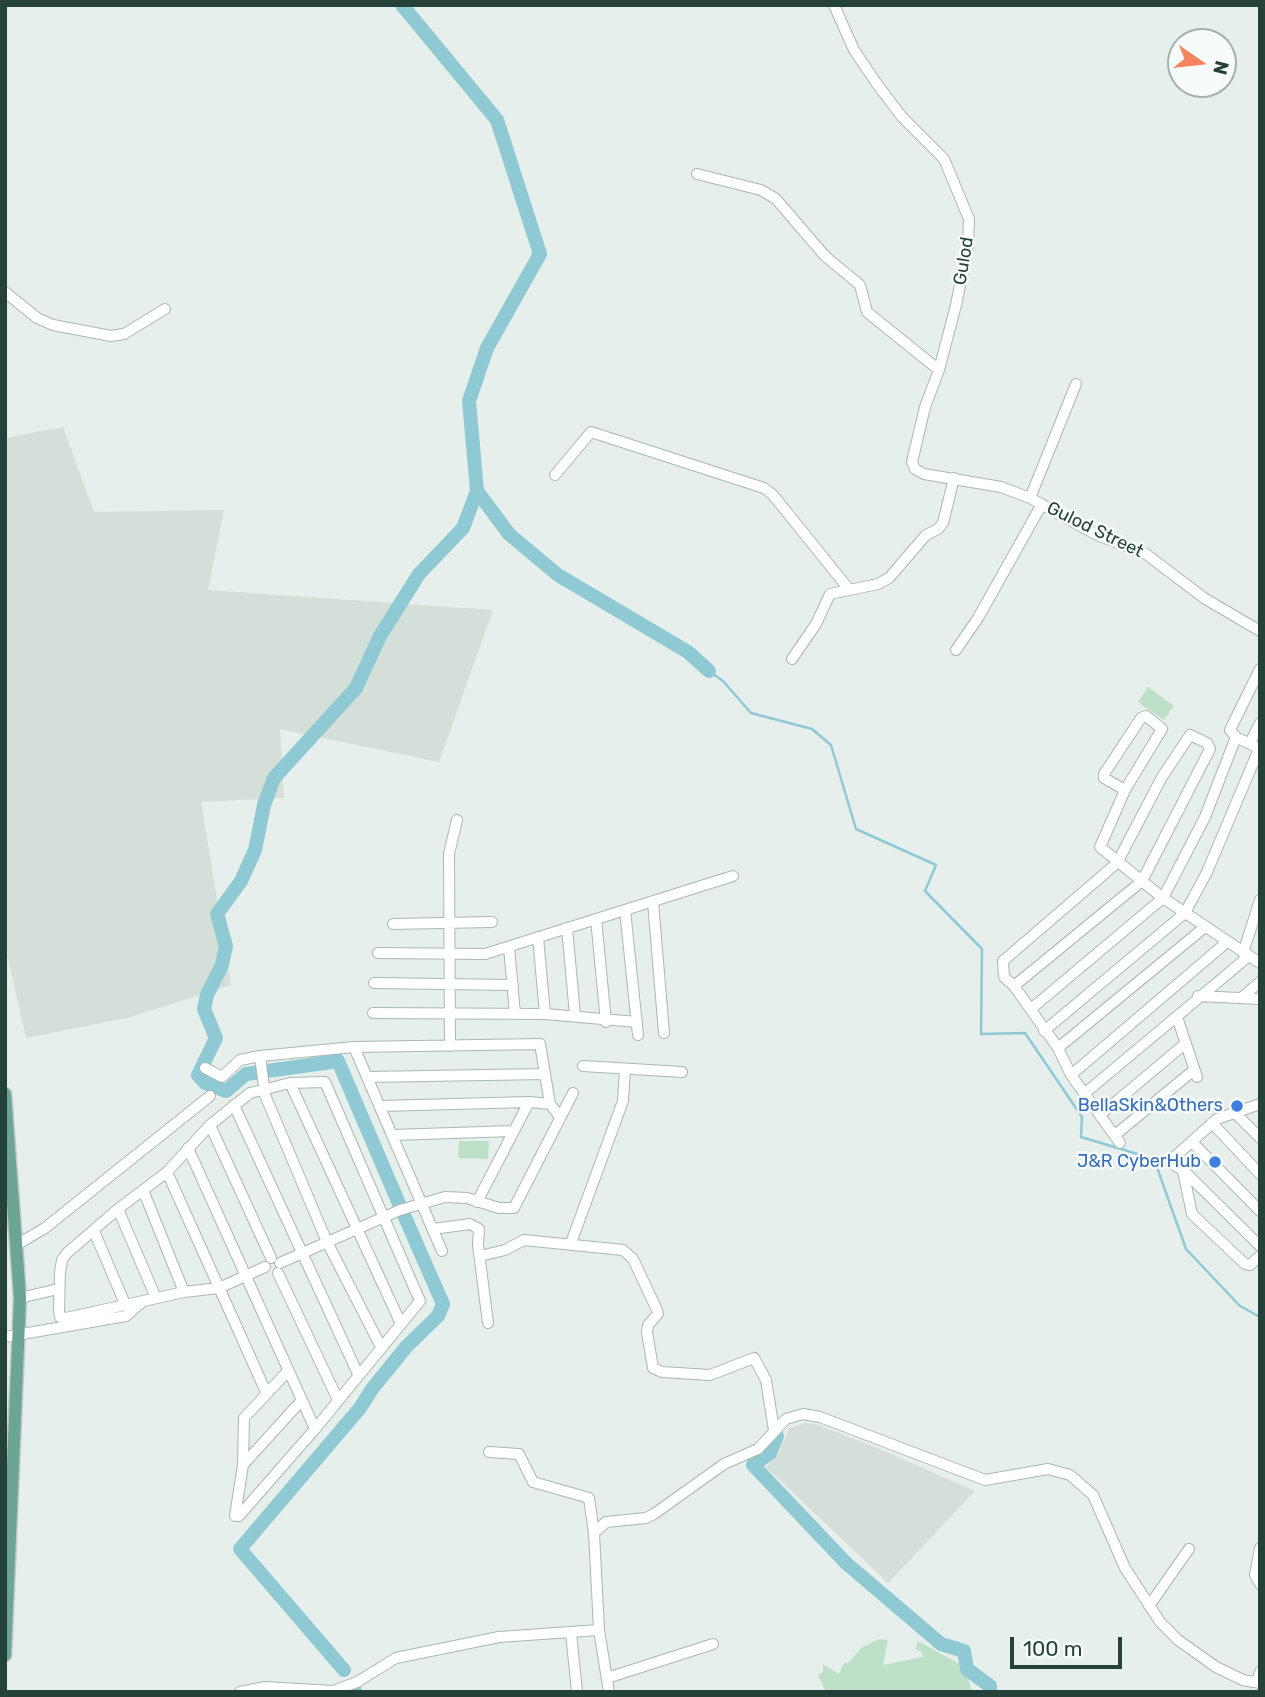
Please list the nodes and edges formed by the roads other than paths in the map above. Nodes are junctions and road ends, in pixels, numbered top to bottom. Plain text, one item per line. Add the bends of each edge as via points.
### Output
1 (834, 5) edge
2 (696, 174) dead end
3 (5, 292) edge
4 (165, 309) dead end
5 (939, 370) junction
6 (1076, 384) dead end
7 (555, 475) dead end
8 (954, 478) junction
9 (1030, 498) junction
10 (1042, 504) junction
11 (848, 589) junction
12 (1260, 631) edge
13 (956, 650) dead end
14 (792, 659) dead end
15 (1260, 669) edge
16 (1260, 723) edge
17 (1236, 737) junction
18 (1256, 747) edge
19 (1125, 790) junction
20 (457, 820) dead end
21 (1117, 863) junction
22 (733, 876) dead end
23 (1142, 881) junction
24 (1163, 898) junction
25 (653, 902) junction
26 (1259, 904) edge
27 (625, 910) junction
28 (1185, 913) junction
29 (596, 919) junction
30 (492, 922) dead end
31 (393, 924) dead end
32 (449, 924) junction
33 (1205, 927) junction
34 (567, 928) junction
35 (538, 937) junction
36 (1227, 942) junction
37 (509, 947) junction
38 (378, 953) dead end
39 (449, 954) junction
40 (1246, 954) junction
41 (1260, 962) edge
42 (1260, 982) edge
43 (374, 983) dead end
44 (449, 984) junction
45 (513, 985) junction
46 (1014, 986) junction
47 (1198, 996) junction
48 (1241, 998) junction
49 (1260, 999) edge
50 (1031, 1009) junction
51 (373, 1013) dead end
52 (449, 1014) junction
53 (515, 1014) junction
54 (545, 1014) junction
55 (575, 1015) junction
56 (1177, 1017) junction
57 (606, 1022) junction
58 (636, 1022) junction
59 (1044, 1031) junction
60 (664, 1033) dead end
61 (638, 1035) dead end
62 (1186, 1043) junction
63 (450, 1046) junction
64 (354, 1047) junction
65 (1058, 1048) junction
66 (262, 1066) junction
67 (583, 1066) dead end
68 (205, 1068) dead end
69 (625, 1069) junction
70 (682, 1072) dead end
71 (545, 1074) junction
72 (1071, 1075) junction
73 (367, 1077) junction
74 (290, 1083) junction
75 (264, 1088) junction
76 (573, 1093) dead end
77 (5, 1094) edge
78 (1084, 1094) junction
79 (210, 1096) dead end
80 (529, 1102) junction
81 (550, 1104) junction
82 (1260, 1104) edge
83 (234, 1105) junction
84 (380, 1107) junction
85 (1235, 1113) junction
86 (1100, 1115) junction
87 (560, 1117) junction
88 (1212, 1123) junction
89 (210, 1125) junction
90 (512, 1131) junction
91 (393, 1135) junction
92 (1260, 1138) edge
93 (1192, 1142) junction
94 (188, 1148) junction
95 (1183, 1170) junction
96 (167, 1172) junction
97 (1260, 1174) edge
98 (143, 1190) junction
99 (477, 1202) junction
100 (423, 1203) junction
101 (118, 1209) junction
102 (1260, 1211) edge
103 (384, 1217) junction
104 (433, 1229) junction
105 (94, 1231) junction
106 (356, 1231) junction
107 (327, 1242) junction
108 (571, 1244) junction
109 (18, 1246) junction
110 (1260, 1246) edge
111 (442, 1251) dead end
112 (5, 1253) edge
113 (301, 1253) junction
114 (480, 1256) junction
115 (1260, 1256) edge
116 (274, 1265) junction
117 (247, 1276) junction
118 (219, 1288) junction
119 (58, 1289) junction
120 (184, 1292) junction
121 (20, 1298) junction
122 (156, 1298) junction
123 (142, 1302) junction
124 (125, 1304) junction
125 (488, 1323) dead end
126 (401, 1324) junction
127 (19, 1336) junction
128 (5, 1337) edge
129 (381, 1347) junction
130 (288, 1371) junction
131 (358, 1374) junction
132 (266, 1392) junction
133 (338, 1400) junction
134 (301, 1401) junction
135 (315, 1429) junction
136 (774, 1430) junction
137 (10, 1435) edge
138 (489, 1452) dead end
139 (243, 1465) junction
140 (594, 1533) junction
141 (1260, 1548) edge
142 (1189, 1549) dead end
143 (1260, 1584) edge
144 (1149, 1606) junction
145 (599, 1630) junction
146 (571, 1633) junction
147 (713, 1644) dead end
148 (5, 1655) edge
149 (607, 1678) junction
150 (1259, 1679) edge
151 (240, 1692) edge
152 (577, 1692) edge
153 (609, 1692) edge

1 - 5 street, Gulod via 854,50 877,84 944,159 969,219 964,270
2 - 5 street via 761,190 776,199 825,256 860,285 867,312
3 - 4 street via 53,325 111,335 124,334
5 - 8 street, Gulod via 912,462 925,474
6 - 9 street
7 - 11 street via 591,432 764,488
8 - 9 street, Gulod Street
8 - 11 street via 938,529 926,535 889,578
9 - 10 street, Gulod Street
10 - 12 street, Gulod Street via 1097,535 1146,554 1204,598
10 - 13 street
11 - 14 street via 830,594
15 - 17 street via 1230,726
16 - 18 street
17 - 18 street
17 - 24 street via 1205,817
18 - 28 street via 1207,872
19 - 19 street via 1162,729 1146,716 1104,774
19 - 21 street via 1100,844
20 - 32 street via 449,854
21 - 23 street
21 - 23 street via 1162,777 1190,735 1198,737 1210,749
21 - 46 street via 1003,961 1004,977
22 - 25 street
23 - 24 street
23 - 46 street
24 - 28 street
24 - 50 street
25 - 27 street
25 - 60 street
26 - 40 street
27 - 29 street
27 - 58 street
28 - 33 street
28 - 59 street
29 - 34 street
29 - 57 street
30 - 32 street
31 - 32 street
32 - 39 street
33 - 36 street
33 - 65 street
34 - 35 street
34 - 55 street
35 - 37 street
35 - 54 street
36 - 40 street
36 - 72 street
37 - 39 street via 485,954
37 - 45 street
38 - 39 street
39 - 44 street
40 - 41 street
40 - 47 street
42 - 48 street
43 - 44 street
44 - 45 street
44 - 52 street
45 - 53 street
46 - 50 street
47 - 48 street
47 - 56 street
48 - 49 street
50 - 59 street
51 - 52 street
52 - 53 street
52 - 63 street
53 - 54 street
54 - 55 street
55 - 57 street
56 - 62 street
56 - 78 street
57 - 58 street
58 - 61 street
59 - 65 street
62 - 86 street
62 - 86 street via 1195,1074 1117,1139
63 - 64 street
63 - 71 street via 540,1044
64 - 66 street
64 - 73 street
65 - 72 street
66 - 68 street via 240,1060 222,1077
66 - 75 street
67 - 69 street
69 - 70 street
69 - 108 street via 623,1101
71 - 73 street
71 - 81 street
72 - 78 street
73 - 84 street
74 - 75 street
74 - 103 street via 324,1082
74 - 106 street
75 - 83 street
75 - 107 street
76 - 87 street
77 - 109 main road
78 - 86 street
79 - 109 street
80 - 81 street
80 - 84 street
80 - 90 street
81 - 87 street
82 - 85 street
83 - 89 street
83 - 113 street
84 - 91 street
85 - 88 street
85 - 92 street
87 - 99 street via 514,1208
88 - 93 street
88 - 97 street
89 - 94 street
89 - 116 street
90 - 91 street
90 - 99 street
91 - 100 street
93 - 95 street via 1171,1160
93 - 102 street
94 - 96 street
94 - 117 street
95 - 110 street
95 - 115 street via 1192,1213 1245,1264
96 - 98 street
96 - 118 street
98 - 101 street
98 - 120 street
99 - 100 street via 445,1197
100 - 103 street
100 - 104 street
101 - 105 street
101 - 122 street
103 - 106 street
103 - 126 street via 420,1301
104 - 111 street
104 - 114 street via 475,1225
105 - 119 street via 62,1260
105 - 124 street
106 - 107 street
106 - 126 street
107 - 113 street
107 - 129 street
108 - 114 street via 524,1240
108 - 136 street via 623,1250 633,1259 658,1314 647,1332 653,1368 662,1373 710,1375 754,1358 766,1380
109 - 112 street
109 - 121 main road
113 - 116 street
113 - 131 street
114 - 125 street
116 - 117 street
116 - 133 street
117 - 118 street
117 - 130 street
118 - 120 street
118 - 132 street
119 - 121 street
119 - 124 street via 60,1317
120 - 122 street
121 - 127 main road
122 - 123 street
123 - 124 street
123 - 127 street via 126,1316
126 - 129 street
127 - 128 street
127 - 137 main road
129 - 131 street
130 - 132 street
130 - 134 street
131 - 133 street
132 - 139 street via 244,1418
133 - 135 street
134 - 135 street
134 - 139 street
135 - 139 street via 235,1517
136 - 140 street via 758,1448 724,1464 654,1514 606,1522
136 - 144 street via 794,1415 811,1415 985,1480 1048,1469 1070,1475 1098,1503 1125,1568
137 - 148 main road
138 - 140 street via 519,1454 533,1482 590,1497
140 - 145 street
141 - 143 street via 1255,1575
142 - 144 street
144 - 150 street via 1178,1640 1199,1656 1231,1675
145 - 146 street
145 - 149 street
146 - 151 street via 499,1637 396,1658 333,1691 265,1687
146 - 152 street
147 - 149 street
149 - 153 street

